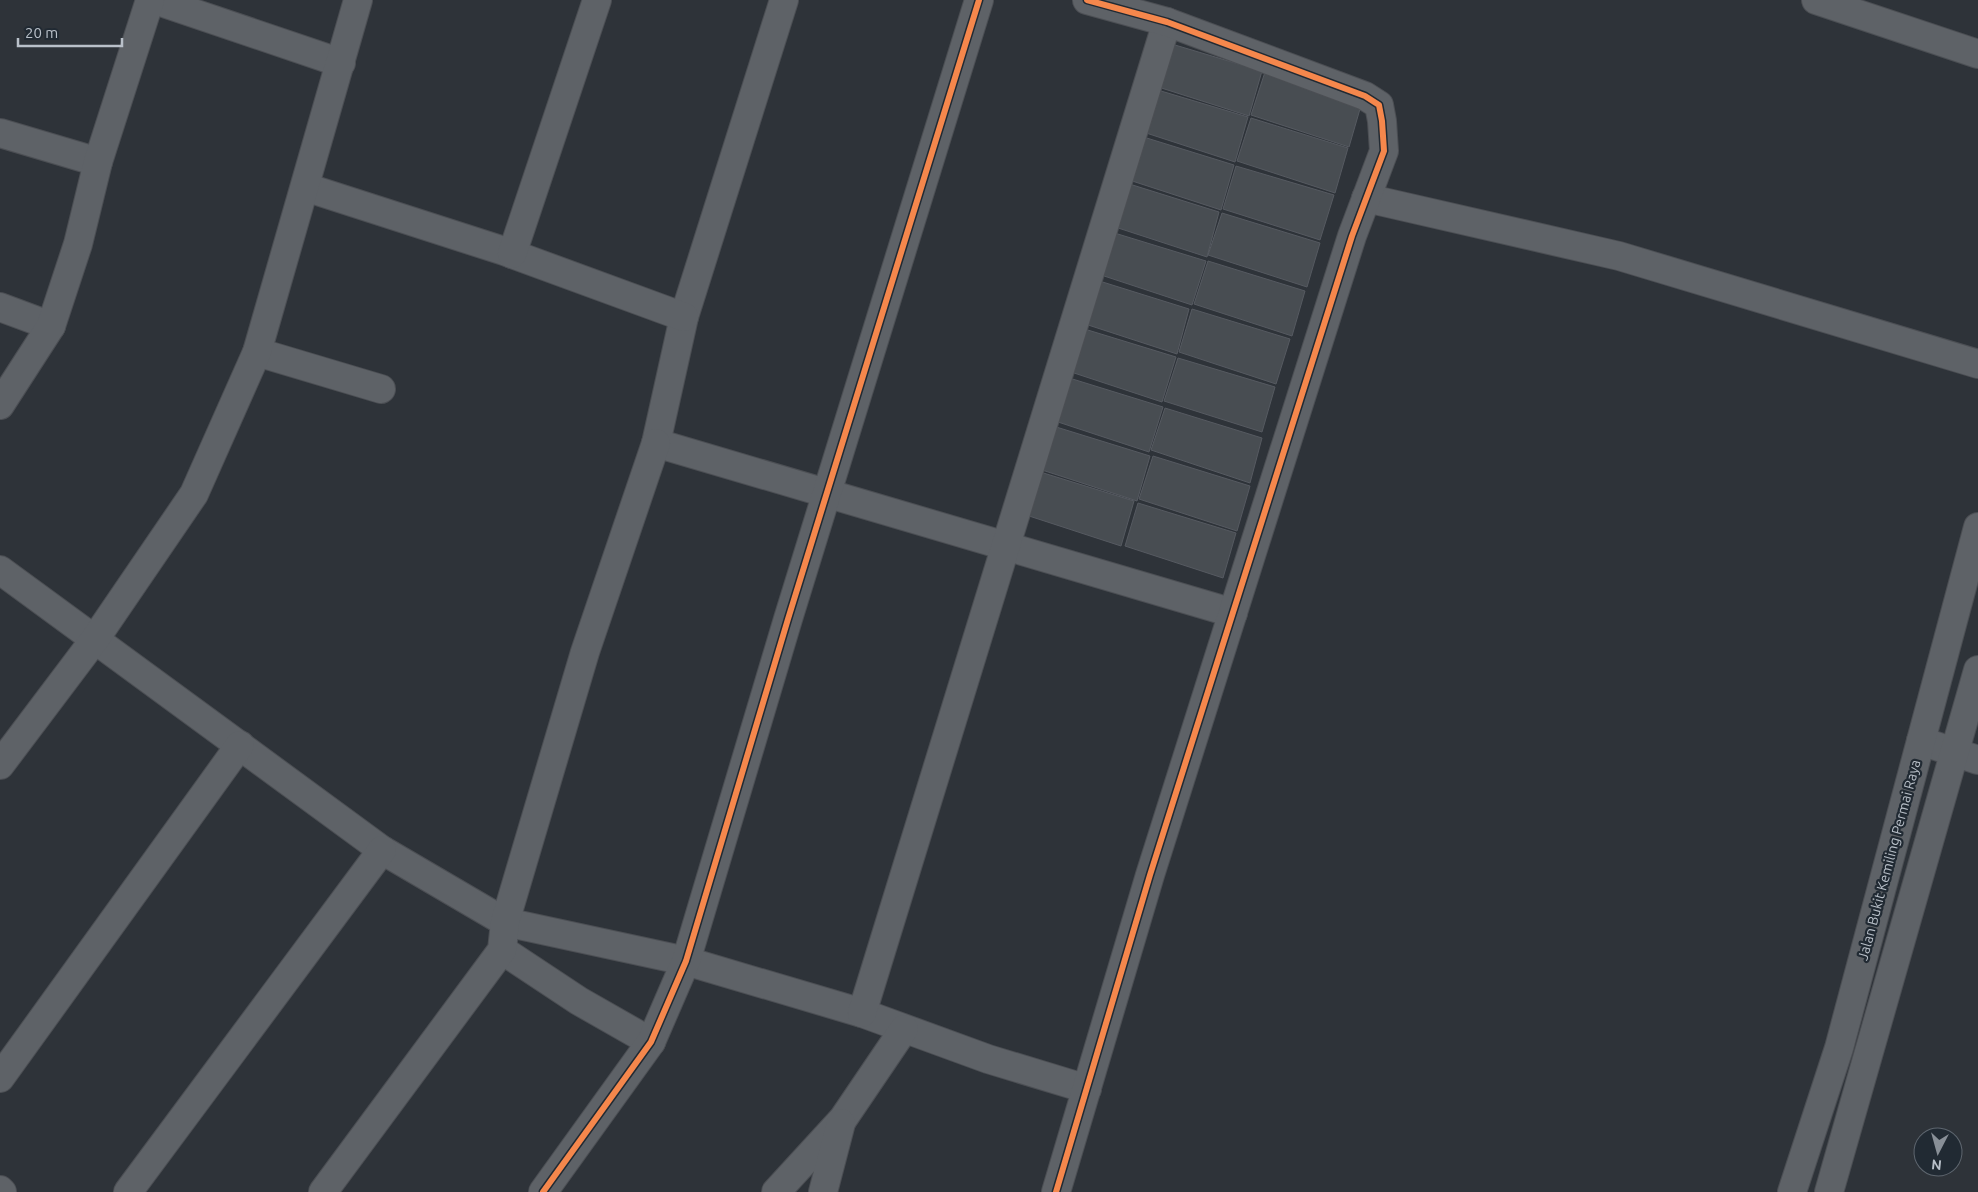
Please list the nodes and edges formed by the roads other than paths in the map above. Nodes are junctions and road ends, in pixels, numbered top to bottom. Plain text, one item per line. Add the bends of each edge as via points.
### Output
1 (150, 0) edge
2 (154, 0) edge
3 (358, 0) edge
4 (597, 0) edge
5 (784, 0) edge
6 (979, 0) edge
7 (1087, 0) edge
8 (1816, 0) edge
9 (1168, 22) junction
10 (1978, 54) edge
11 (341, 63) junction
12 (0, 133) edge
13 (98, 162) junction
14 (305, 188) junction
15 (1366, 198) junction
16 (512, 254) junction
17 (0, 307) edge
18 (684, 317) junction
19 (51, 326) junction
20 (257, 352) junction
21 (1978, 364) edge
22 (381, 389) dead end
23 (0, 404) edge
24 (656, 443) junction
25 (828, 494) junction
26 (1978, 527) edge
27 (1006, 544) junction
28 (0, 570) edge
29 (1233, 613) junction
30 (95, 639) junction
31 (1978, 670) edge
32 (1921, 741) junction
33 (240, 745) junction
34 (1966, 756) edge
35 (0, 765) edge
36 (382, 850) junction
37 (505, 922) junction
38 (502, 950) junction
39 (686, 961) junction
40 (862, 1014) junction
41 (904, 1029) junction
42 (652, 1042) junction
43 (0, 1078) edge
44 (1087, 1089) junction
45 (842, 1119) junction
46 (128, 1192) edge
47 (323, 1192) edge
48 (543, 1192) edge
49 (776, 1192) edge
50 (823, 1192) edge
51 (1056, 1192) edge
52 (1792, 1192) edge
53 (1829, 1192) edge

1 - 13 street
2 - 11 street
3 - 11 street
4 - 16 street
5 - 18 street
6 - 25 street
7 - 9 street
8 - 10 street
9 - 15 street via 1364,96 1379,105 1384,151
9 - 27 street
11 - 14 street
12 - 13 street
13 - 19 street via 78,244
14 - 16 street
14 - 20 street
15 - 21 street via 1619,256
15 - 29 street
16 - 18 street
17 - 19 street
18 - 24 street
19 - 23 street
20 - 22 street
20 - 30 street via 194,494
24 - 25 street
24 - 37 street via 585,652
25 - 27 street
25 - 39 street
26 - 32 street, Jalan Bukit Kemiling Permai Raya
27 - 29 street
27 - 40 street
28 - 30 street
29 - 44 street via 1150,875
30 - 33 street
30 - 35 street
31 - 34 street
32 - 34 street
32 - 52 street, Jalan Bukit Kemiling Permai Raya via 1839,1048
33 - 36 street
33 - 43 street
34 - 53 street
36 - 37 street
36 - 46 street
37 - 38 street
37 - 39 street
38 - 42 street via 579,1001
38 - 47 street
39 - 40 street
39 - 42 street
40 - 41 street
41 - 44 street
41 - 45 street
42 - 48 street
44 - 51 street
45 - 49 street
45 - 50 street

